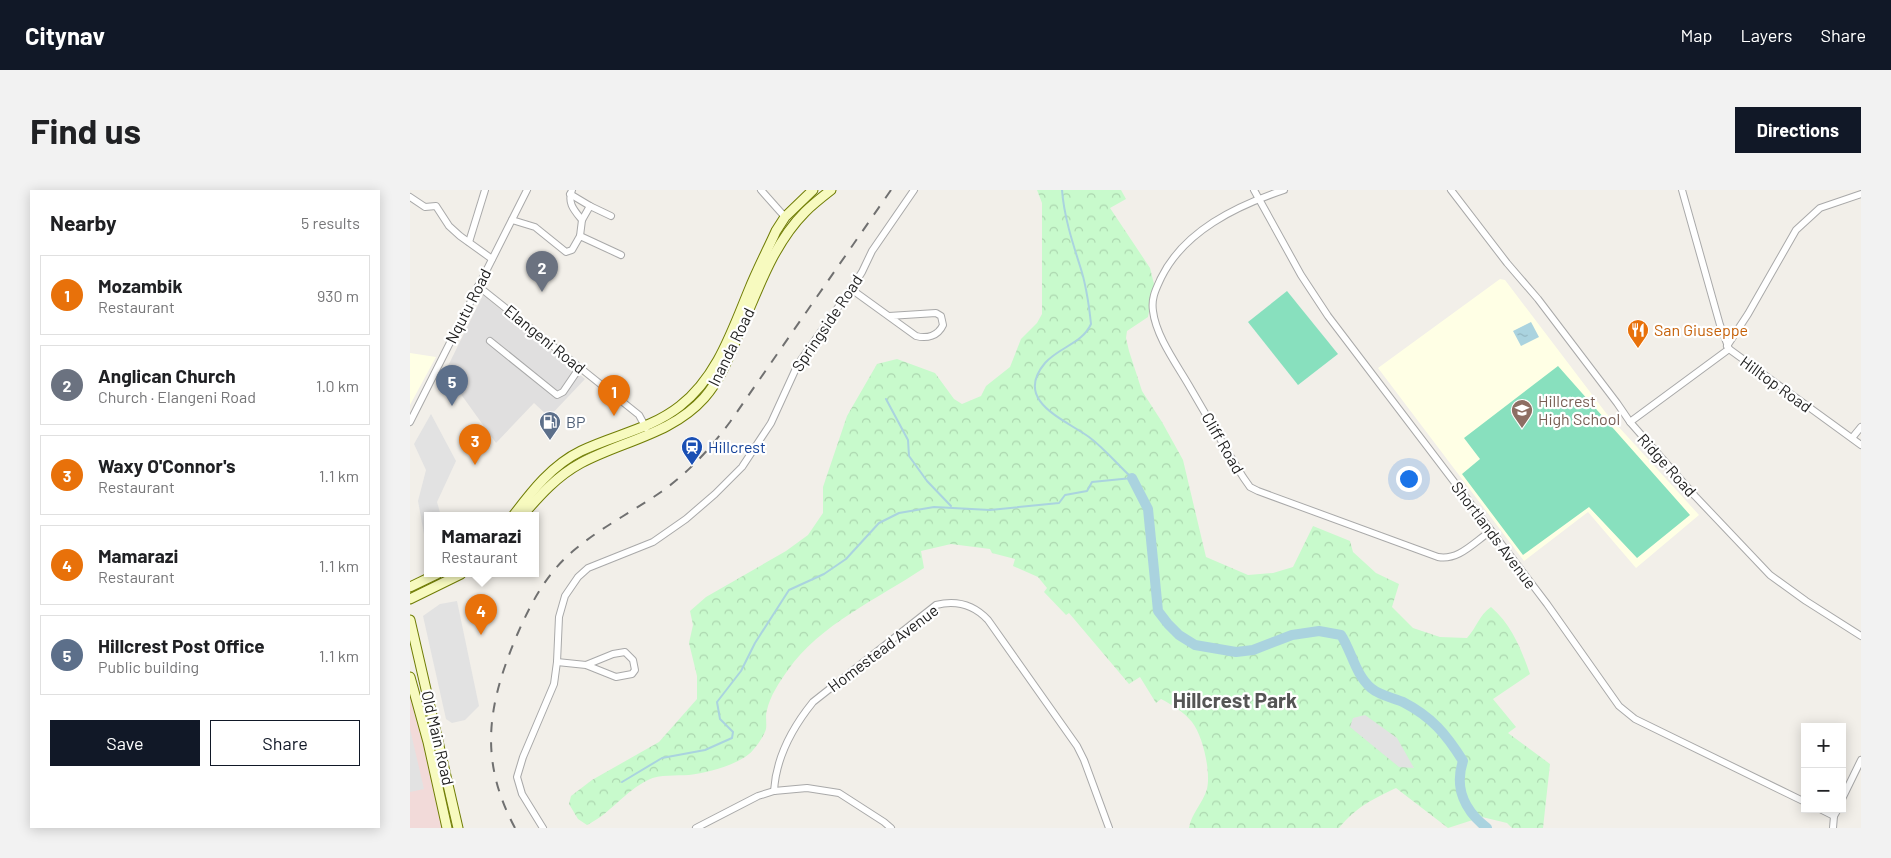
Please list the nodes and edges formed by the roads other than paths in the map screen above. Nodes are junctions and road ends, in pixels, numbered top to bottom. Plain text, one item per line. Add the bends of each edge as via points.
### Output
1 (485, 190) edge
2 (527, 190) edge
3 (761, 190) edge
4 (813, 190) edge
5 (831, 190) edge
6 (914, 190) edge
7 (1254, 190) edge
8 (1284, 190) edge
9 (1451, 190) edge
10 (1682, 190) edge
11 (571, 192) edge
12 (1861, 194) edge
13 (410, 197) edge
14 (1258, 199) junction
15 (590, 206) junction
16 (611, 216) dead end
17 (785, 217) junction
18 (512, 220) junction
19 (582, 220) junction
20 (580, 236) junction
21 (469, 242) junction
22 (621, 255) dead end
23 (492, 259) junction
24 (478, 286) junction
25 (851, 289) junction
26 (889, 316) junction
27 (490, 341) dead end
28 (1728, 348) junction
29 (580, 367) junction
30 (410, 422) edge
31 (1630, 422) junction
32 (646, 426) junction
33 (1861, 428) edge
34 (649, 436) junction
35 (1852, 438) junction
36 (1861, 445) edge
37 (516, 512) edge
38 (526, 512) edge
39 (1491, 531) junction
40 (431, 577) edge
41 (455, 577) edge
42 (410, 587) edge
43 (410, 599) edge
44 (410, 620) edge
45 (1861, 636) edge
46 (557, 662) junction
47 (586, 665) junction
48 (410, 676) edge
49 (1861, 760) edge
50 (774, 791) junction
51 (1846, 791) edge
52 (1801, 800) edge
53 (1828, 813) edge
54 (1836, 813) edge
55 (1834, 816) junction
56 (447, 828) edge
57 (458, 828) edge
58 (543, 828) edge
59 (696, 828) edge
60 (891, 828) edge
61 (1109, 828) edge
62 (1834, 828) edge

1 - 21 street
2 - 18 street, Nqutu Road
3 - 17 street
4 - 17 main road, Inanda Road
5 - 34 main road, Inanda Road via 806,211 781,243 713,387 693,409
6 - 25 street, Springside Road via 872,251
7 - 14 street, Shortlands Avenue
8 - 14 street, Cliff Road
9 - 31 street, Ridge Road
10 - 28 street, Hilltop Road
11 - 15 street
11 - 19 street via 571,206
12 - 28 street via 1820,208 1796,230
13 - 21 street via 425,208 436,206 452,229
14 - 39 street, Shortlands Avenue via 1328,316
14 - 39 street, Cliff Road via 1215,220 1186,244 1170,261 1155,290 1152,304 1166,346 1247,484 1258,491 1438,557 1457,555
15 - 16 street
15 - 19 street
17 - 32 main road, Inanda Road via 713,370 680,406
18 - 20 street via 535,227 567,252 572,250
18 - 23 street, Nqutu Road
19 - 20 street
20 - 22 street
21 - 23 street
23 - 24 street, Nqutu Road
24 - 29 street, Elangeni Road
24 - 30 street, Nqutu Road
25 - 26 street
25 - 46 street, Springside Road via 798,364 771,423 742,467 701,507 671,530 633,551 599,562 578,577 560,610
26 - 26 street via 936,314 941,316 943,325 936,334 920,337
27 - 29 street via 557,396
28 - 31 street
28 - 35 street, Hilltop Road
29 - 32 street, Elangeni Road via 639,415
31 - 45 street, Ridge Road via 1770,575
32 - 34 street, Elangeni Road
32 - 37 main road, Inanda Road via 592,446 565,461 534,489
33 - 35 street
34 - 38 main road, Inanda Road via 578,465 546,489
35 - 36 street, Hilltop Road
39 - 52 street, Shortlands Avenue via 1624,711
40 - 42 main road
41 - 43 main road
44 - 57 main road, Old Main Road
46 - 47 street
46 - 58 street, Springside Road via 551,691 517,777 522,794
47 - 47 street via 625,652 633,660 635,670 632,674 616,677
48 - 56 main road, Old Main Road
49 - 51 street
50 - 59 street
50 - 60 street via 807,788 839,793
50 - 61 street, Homestead Avenue via 776,769 788,740 813,702 936,605 959,603 980,612 988,620 1077,746
53 - 55 street
54 - 55 street
55 - 62 street

